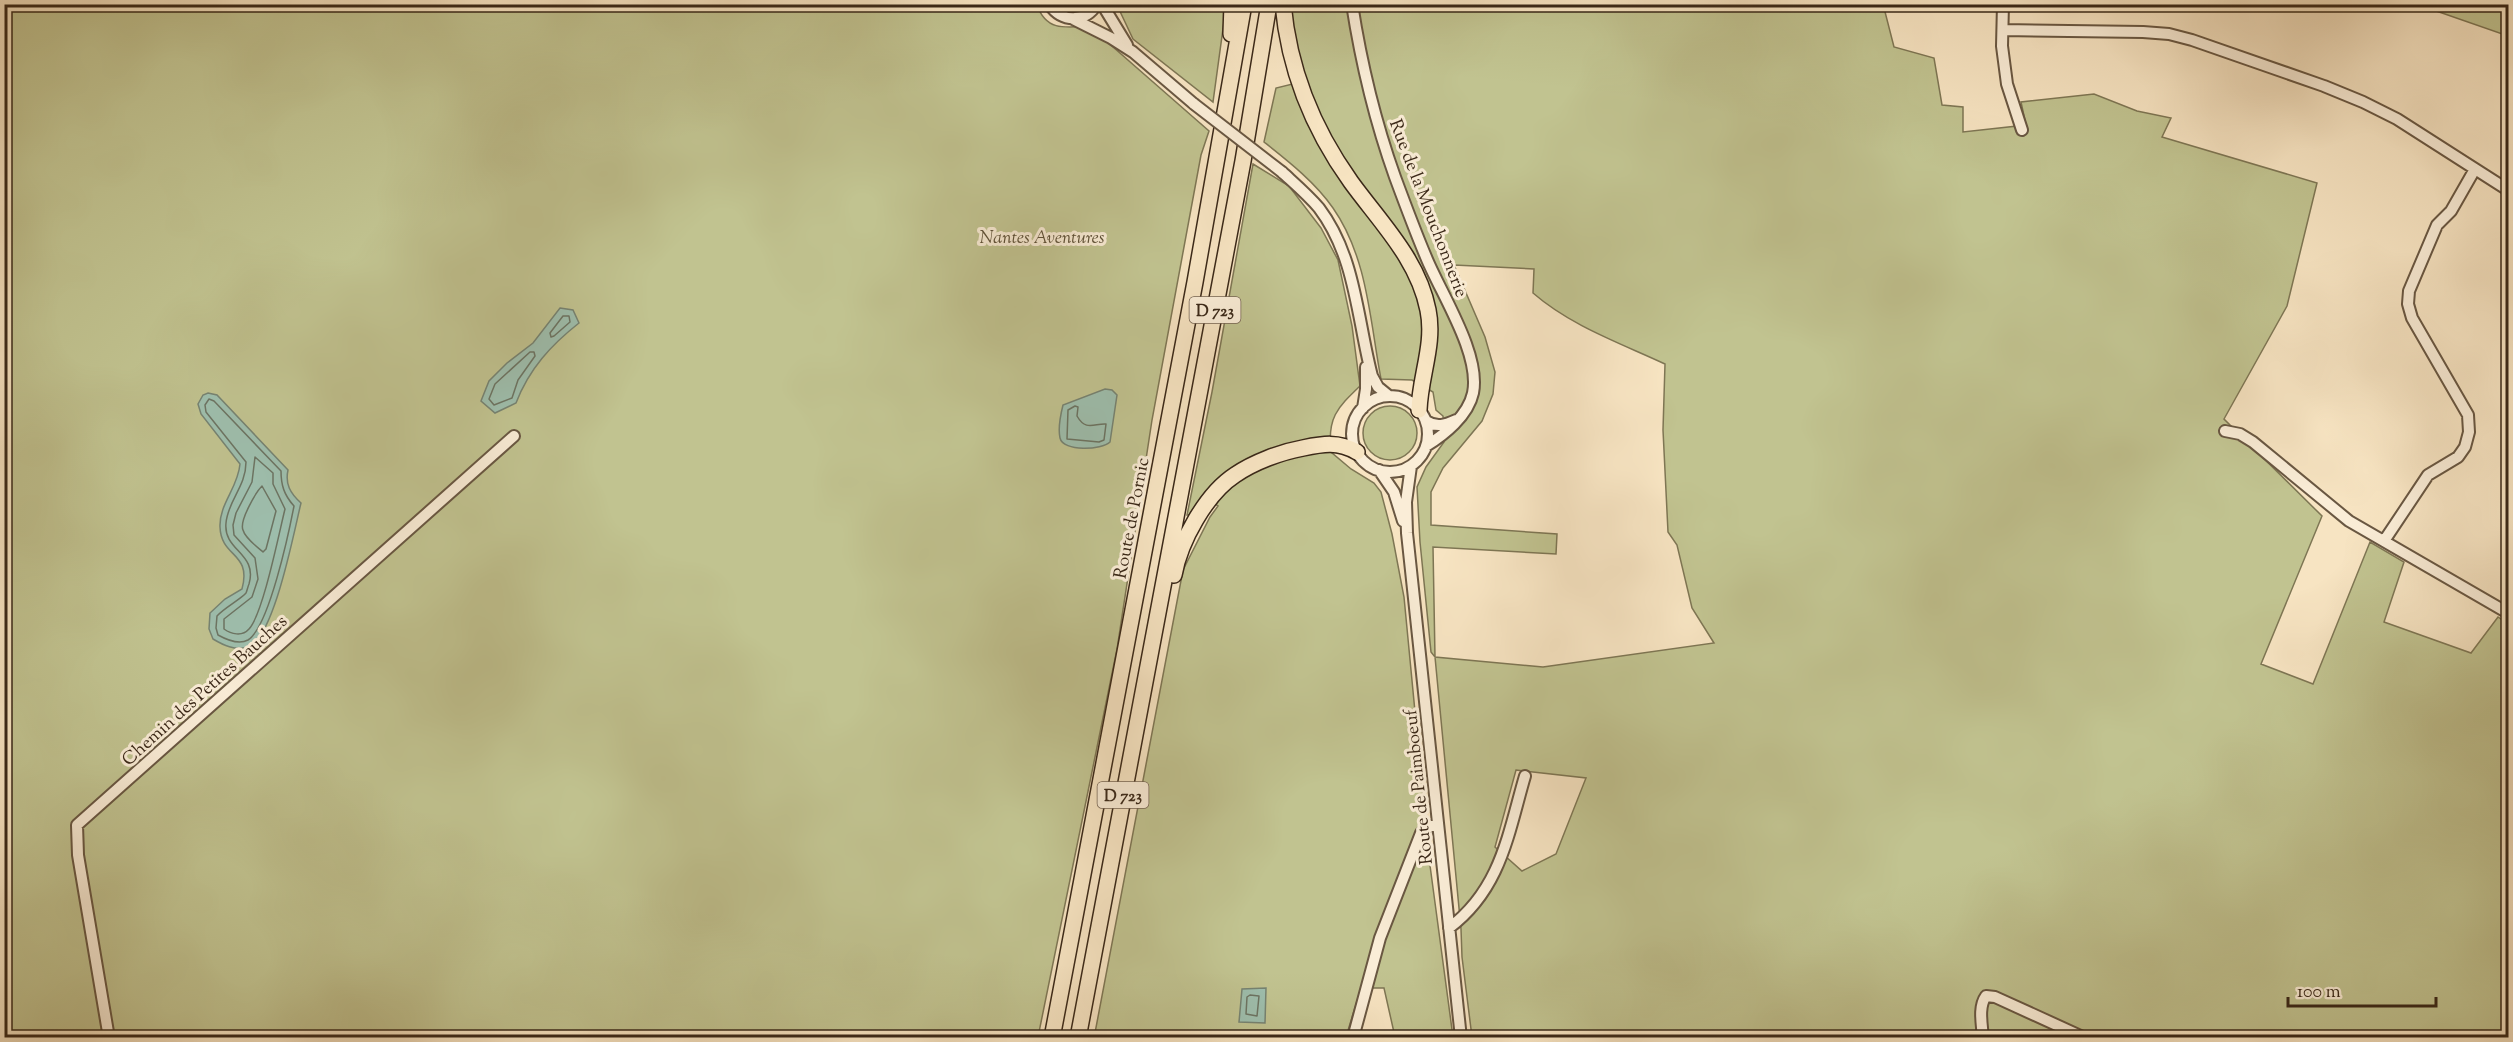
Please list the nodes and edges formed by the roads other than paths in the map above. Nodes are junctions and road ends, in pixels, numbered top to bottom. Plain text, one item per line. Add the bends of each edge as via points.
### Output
1 (1049, 4) edge
2 (1097, 4) edge
3 (1102, 4) edge
4 (1232, 4) edge
5 (1244, 4) edge
6 (1269, 4) edge
7 (1283, 4) edge
8 (1352, 4) edge
9 (2002, 4) edge
10 (1073, 19) junction
11 (2002, 30) junction
12 (1133, 52) junction
13 (1226, 112) junction
14 (2022, 130) dead end
15 (2475, 169) junction
16 (2508, 190) edge
17 (1365, 352) junction
18 (1389, 396) junction
19 (1363, 408) junction
20 (1422, 416) junction
21 (1459, 418) junction
22 (2225, 430) dead end
23 (514, 436) dead end
24 (1426, 446) junction
25 (1357, 452) junction
26 (1411, 466) junction
27 (1379, 470) junction
28 (1407, 533) junction
29 (2384, 541) junction
30 (2508, 613) edge
31 (1158, 614) junction
32 (1525, 776) dead end
33 (1438, 825) junction
34 (1449, 928) junction
35 (109, 1038) edge
36 (1052, 1038) edge
37 (1078, 1038) edge
38 (1353, 1038) edge
39 (1461, 1038) edge
40 (1983, 1038) edge
41 (2085, 1038) edge

1 - 10 street via 1058,15
2 - 10 street via 1086,16
3 - 12 street
4 - 13 highway via 1223,88
5 - 13 highway, Route de Pornic / D 723
6 - 31 highway, D 723
7 - 20 highway via 1297,76 1315,123 1337,163 1406,256 1424,294 1430,336 1420,388
8 - 21 street, Rue de la Mouchonnerie via 1374,106 1394,174 1473,369 1473,395
9 - 11 street
10 - 12 street
11 - 14 street via 2007,84
11 - 15 street via 2143,32 2192,40 2363,102
12 - 17 street, bridge via 1282,172 1319,208 1340,246 1352,280
13 - 36 highway, Route de Pornic / D 723
15 - 16 street
15 - 29 street via 2451,211 2437,225 2409,291 2408,304 2412,318 2468,416 2469,432 2458,457 2428,476
17 - 18 street via 1378,387
17 - 19 street
18 - 19 street
18 - 20 street via 1406,400
19 - 25 street via 1353,427
20 - 21 street via 1444,426
20 - 24 street via 1428,431
21 - 24 street, Rue de la Mouchonnerie via 1451,430
22 - 29 street via 2253,442 2349,521
23 - 35 street, Chemin des Petites Bauches via 76,825
24 - 26 street
25 - 27 street
25 - 31 highway via 1335,443 1292,450 1234,475 1195,522 1178,560 1170,594
26 - 27 street via 1395,472
26 - 28 street, Route de Paimboeuf
27 - 28 street, Route de Paimboeuf via 1394,492
28 - 33 street, Route de Paimboeuf
29 - 30 street
31 - 37 highway, D 723
32 - 34 street via 1493,879 1473,906
33 - 34 street, Route de Paimboeuf
33 - 38 street via 1421,833 1380,938
34 - 39 street, Route de Paimboeuf
40 - 41 street via 1981,1011 1986,996

